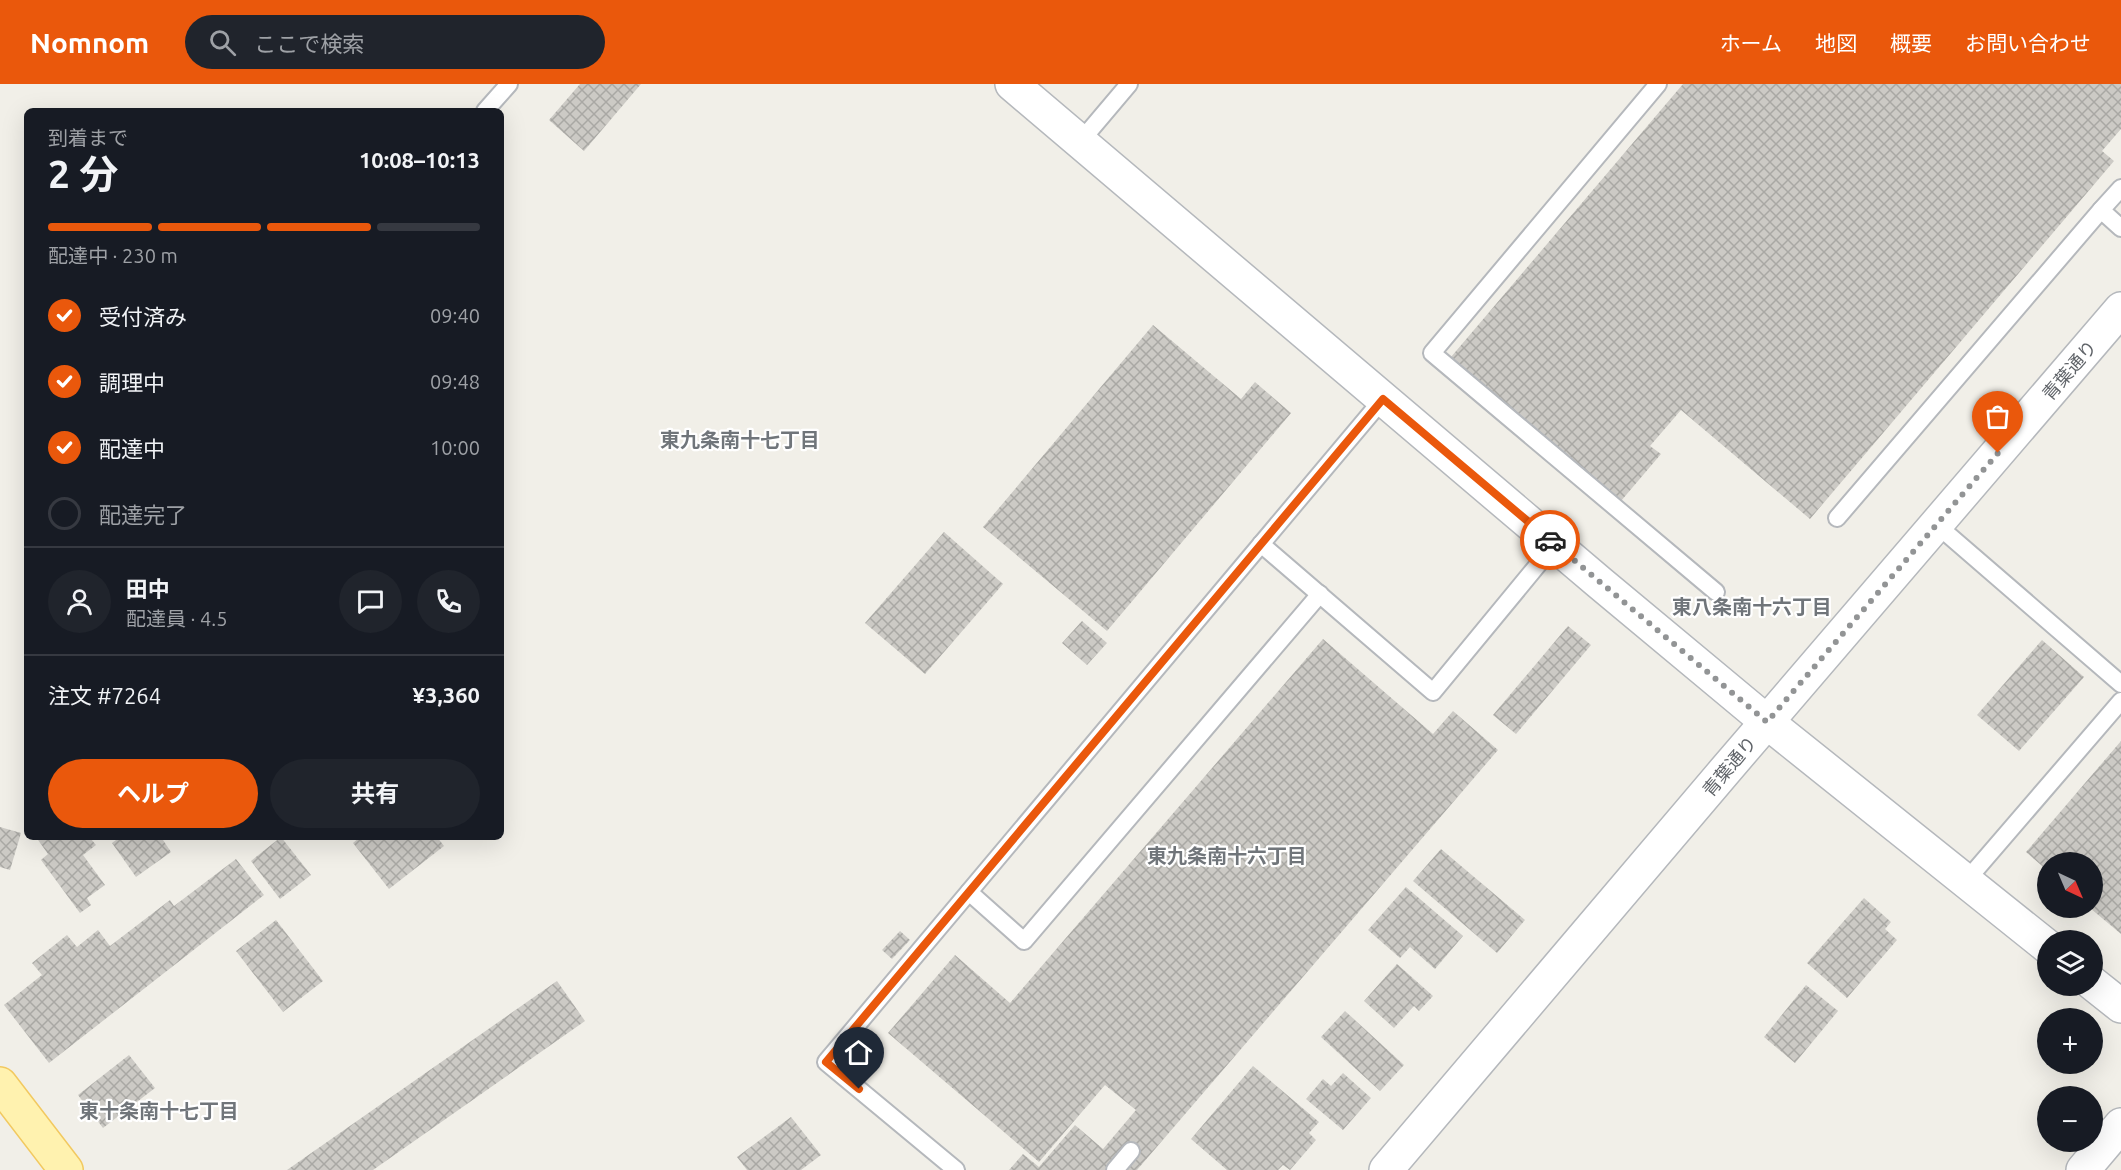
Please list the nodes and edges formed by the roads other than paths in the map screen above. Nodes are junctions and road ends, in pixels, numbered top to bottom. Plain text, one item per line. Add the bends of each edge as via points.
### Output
1 (509, 84) edge
2 (1012, 84) edge
3 (1129, 84) edge
4 (1658, 84) edge
5 (488, 108) edge
6 (1080, 142) junction
7 (2121, 188) edge
8 (2101, 210) junction
9 (2121, 228) edge
10 (2121, 309) edge
11 (1383, 399) junction
12 (1837, 519) dead end
13 (1936, 525) junction
14 (1262, 544) junction
15 (1555, 544) junction
16 (1716, 592) dead end
17 (1320, 594) junction
18 (2121, 684) edge
19 (2121, 701) edge
20 (1767, 722) junction
21 (1966, 881) junction
22 (969, 892) junction
23 (2037, 938) edge
24 (2103, 992) edge
25 (2121, 1006) edge
26 (0, 1084) edge
27 (2121, 1125) edge
28 (1131, 1151) dead end
29 (66, 1170) edge
30 (956, 1170) edge
31 (1115, 1170) edge
32 (1386, 1170) edge
33 (2083, 1170) edge

1 - 5 lane
2 - 6 street
3 - 6 lane
4 - 16 lane via 1432,353
6 - 11 street
7 - 8 lane
8 - 9 lane
8 - 12 lane
10 - 13 street, 青葉通り
11 - 14 lane
11 - 15 street
13 - 18 lane
13 - 20 street, 青葉通り
14 - 17 lane
14 - 22 lane
15 - 17 lane via 1434,692
15 - 20 street
17 - 22 lane via 1024,941
19 - 21 lane
20 - 21 street
20 - 32 street, 青葉通り
21 - 23 street
22 - 30 lane via 826,1062
24 - 25 street
26 - 29 main road
27 - 33 street
28 - 31 lane

